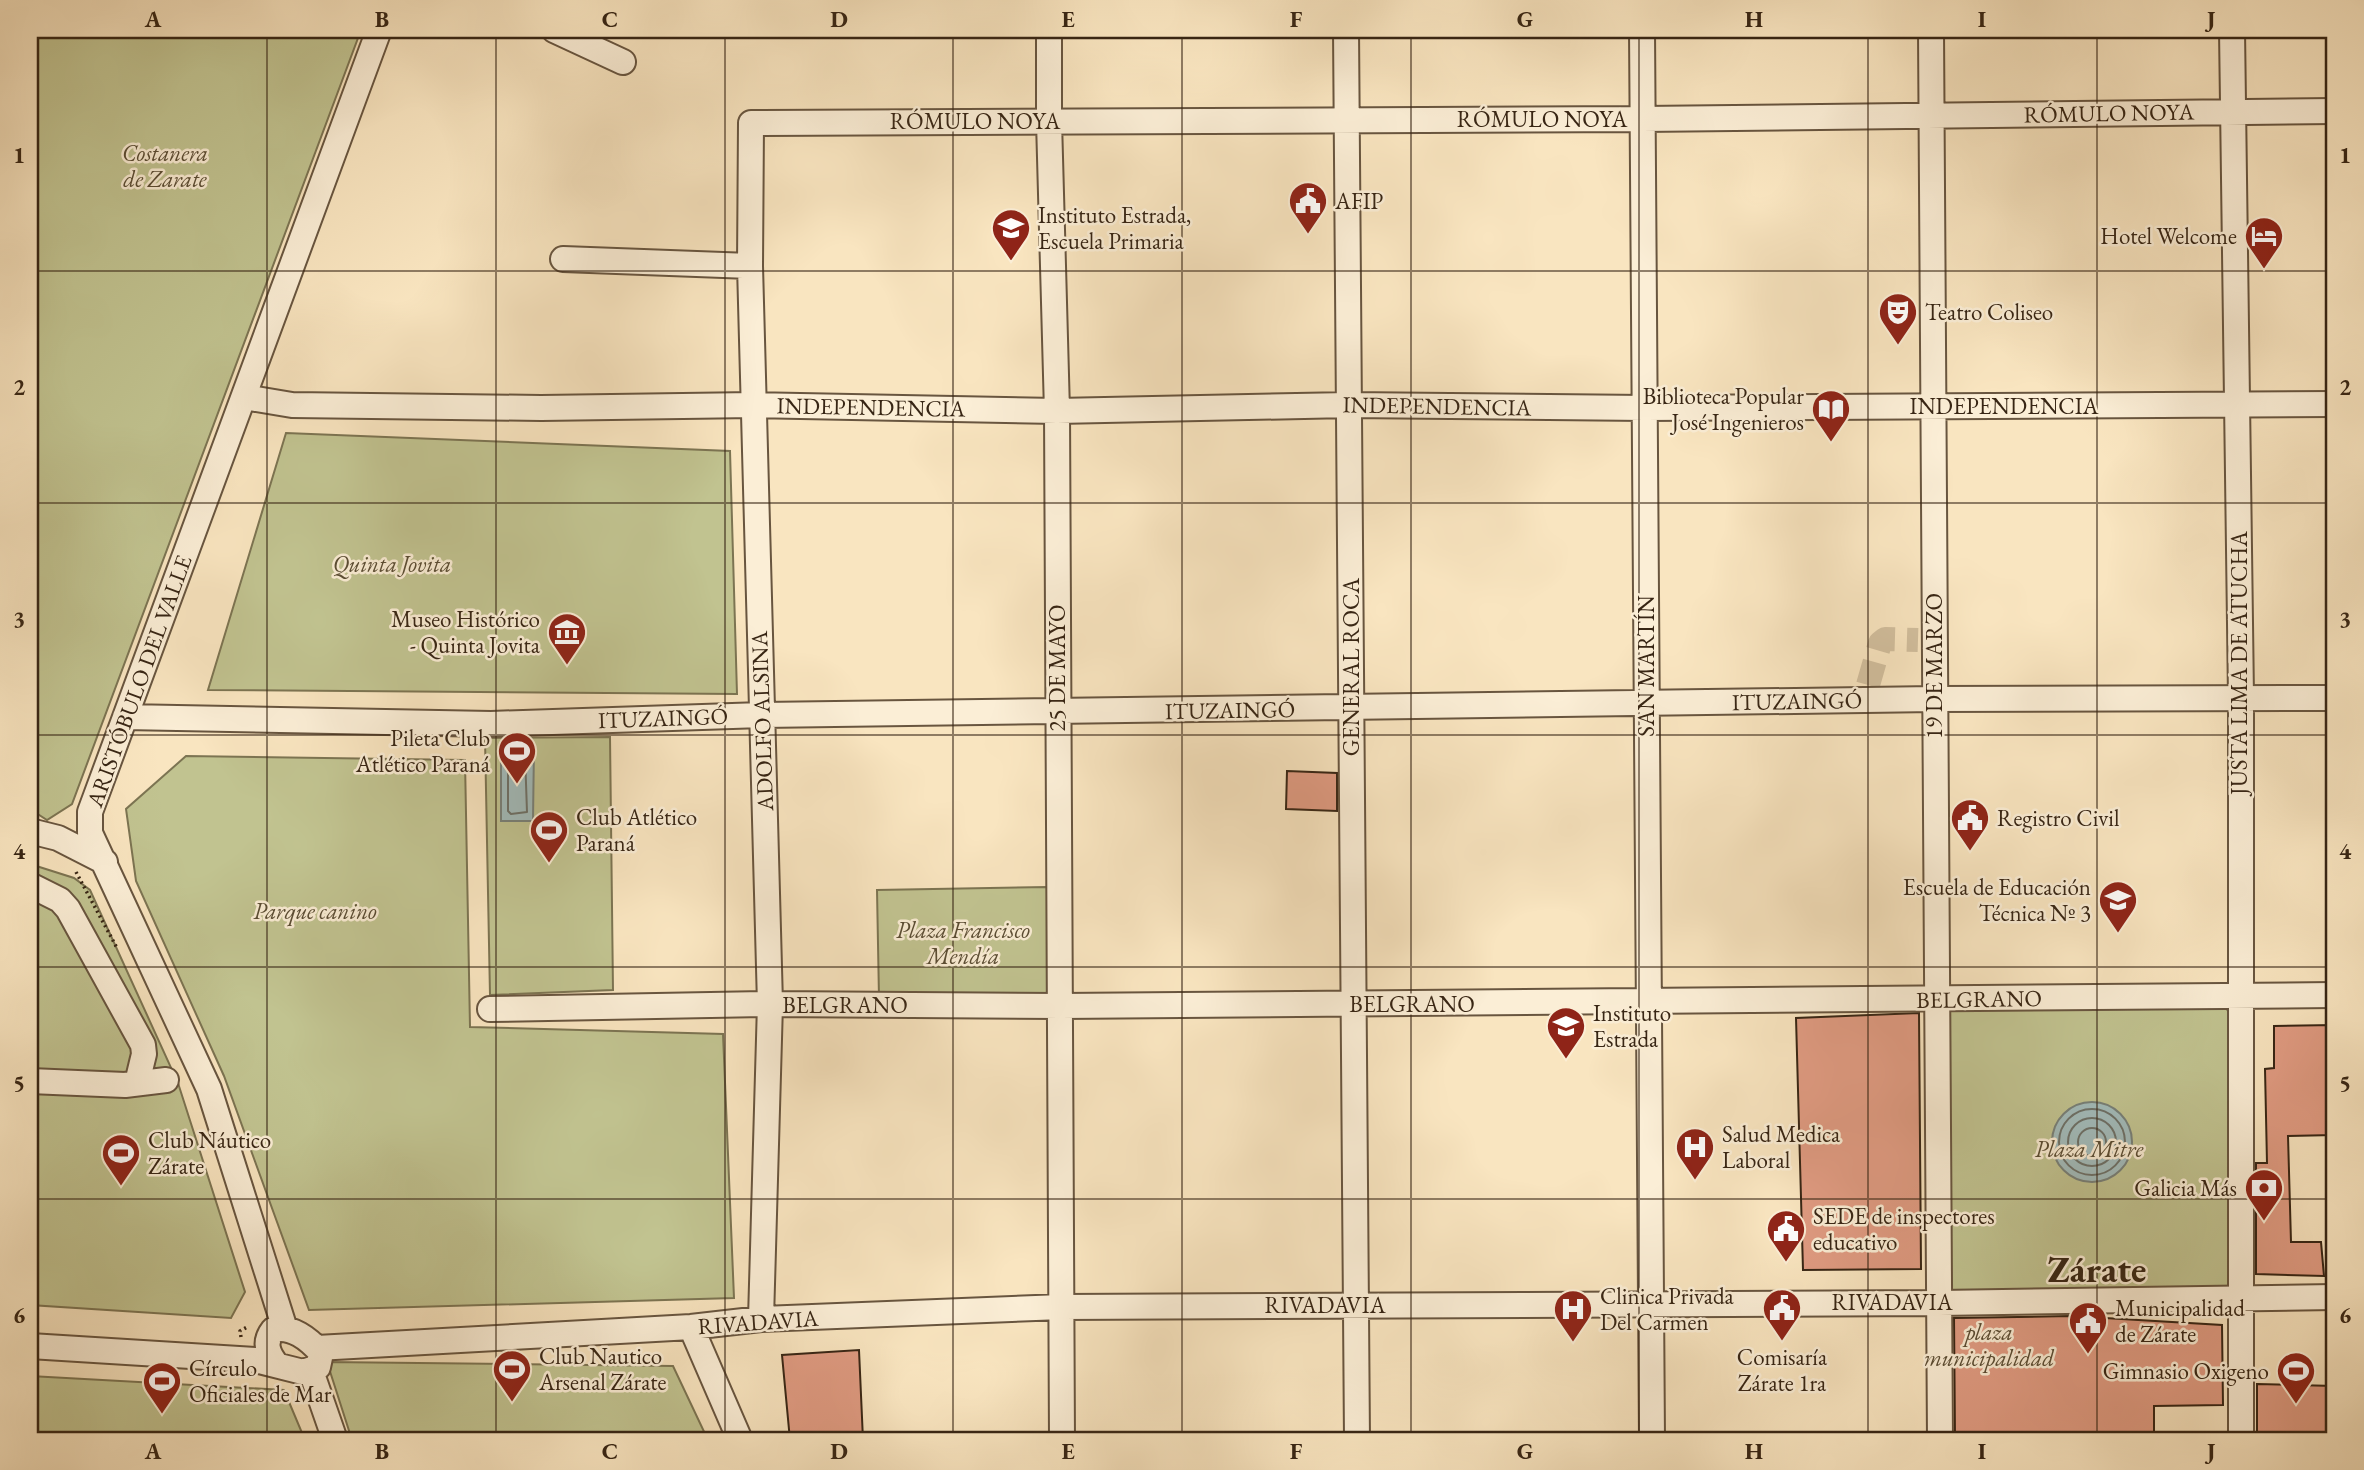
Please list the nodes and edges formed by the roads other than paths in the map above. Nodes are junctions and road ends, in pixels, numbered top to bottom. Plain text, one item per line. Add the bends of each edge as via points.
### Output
1 (379, 30) edge
2 (554, 30) edge
3 (1049, 30) edge
4 (1346, 30) edge
5 (1642, 30) edge
6 (1931, 30) edge
7 (2232, 30) edge
8 (623, 62) dead end
9 (2232, 110) junction
10 (2334, 111) edge
11 (1931, 116) junction
12 (1347, 119) junction
13 (1643, 119) junction
14 (1049, 121) junction
15 (751, 123) joint
16 (564, 259) dead end
17 (750, 266) junction
18 (244, 397) junction
19 (2236, 404) junction
20 (2334, 404) edge
21 (754, 405) junction
22 (1349, 405) junction
23 (1934, 407) junction
24 (1645, 408) junction
25 (1057, 411) junction
26 (2241, 697) junction
27 (2334, 698) edge
28 (1934, 699) junction
29 (1647, 704) junction
30 (1351, 708) junction
31 (1057, 712) junction
32 (762, 715) junction
33 (125, 717) junction
34 (92, 803) junction
35 (30, 831) edge
36 (58, 838) junction
37 (105, 862) junction
38 (30, 885) edge
39 (2239, 995) junction
40 (2334, 995) edge
41 (1935, 1000) junction
42 (1649, 1002) junction
43 (770, 1004) junction
44 (1353, 1004) junction
45 (1061, 1006) junction
46 (490, 1009) dead end
47 (166, 1080) dead end
48 (30, 1081) edge
49 (137, 1083) junction
50 (2241, 1297) junction
51 (2334, 1297) edge
52 (1651, 1303) junction
53 (1940, 1303) junction
54 (1354, 1305) junction
55 (1062, 1307) junction
56 (761, 1319) junction
57 (691, 1327) junction
58 (30, 1332) edge
59 (276, 1333) junction
60 (30, 1346) edge
61 (314, 1359) junction
62 (277, 1365) junction
63 (335, 1440) edge
64 (740, 1440) edge
65 (1062, 1440) edge
66 (1357, 1440) edge
67 (1652, 1440) edge
68 (1940, 1440) edge
69 (2241, 1440) edge

1 - 18 street, ARISTÓBULO DEL VALLE
2 - 8 street
3 - 14 street, 25 DE MAYO
4 - 12 street, GENERAL ROCA
5 - 13 street, SAN MARTÍN
6 - 11 street, 19 DE MARZO
7 - 9 street, JUSTA LIMA DE ATUCHA
9 - 10 street, RÓMULO NOYA
9 - 11 street, RÓMULO NOYA
9 - 19 street, JUSTA LIMA DE ATUCHA
11 - 13 street, RÓMULO NOYA
11 - 23 street, 19 DE MARZO
12 - 13 street, RÓMULO NOYA
12 - 14 street, RÓMULO NOYA
12 - 22 street, GENERAL ROCA
13 - 24 street, SAN MARTÍN
14 - 15 street, RÓMULO NOYA
14 - 25 street, 25 DE MAYO
15 - 17 street, ADOLFO ALSINA
16 - 17 street
17 - 21 street, ADOLFO ALSINA
18 - 21 street, INDEPENDENCIA via 292,405
18 - 33 street, ARISTÓBULO DEL VALLE
19 - 20 street, INDEPENDENCIA
19 - 23 street, INDEPENDENCIA
19 - 26 street, JUSTA LIMA DE ATUCHA
21 - 25 street, INDEPENDENCIA
21 - 32 street, ADOLFO ALSINA
22 - 24 street, INDEPENDENCIA
22 - 25 street, INDEPENDENCIA
22 - 30 street, GENERAL ROCA
23 - 24 street, INDEPENDENCIA
23 - 28 street, 19 DE MARZO via 1926,640
24 - 29 street, SAN MARTÍN
25 - 31 street, 25 DE MAYO
26 - 27 street, ITUZAINGÓ
26 - 28 street, ITUZAINGÓ
26 - 39 street, JUSTA LIMA DE ATUCHA
28 - 29 street, ITUZAINGÓ via 1866,693
28 - 41 street, 19 DE MARZO
29 - 30 street, ITUZAINGÓ
29 - 42 street, SAN MARTÍN
30 - 31 street, ITUZAINGÓ
30 - 44 street, GENERAL ROCA
31 - 32 street, ITUZAINGÓ
31 - 45 street, 25 DE MAYO
32 - 33 street, ITUZAINGÓ via 491,724
32 - 43 street, ADOLFO ALSINA
33 - 34 street, ARISTÓBULO DEL VALLE
34 - 36 street
34 - 37 street, ARISTÓBULO DEL VALLE via 90,833
35 - 36 street
36 - 37 street
37 - 59 street, ARISTÓBULO DEL VALLE via 209,1089
38 - 49 street via 68,909 143,1045
39 - 40 street, BELGRANO
39 - 41 street, BELGRANO
39 - 50 street, JUSTA LIMA DE ATUCHA
41 - 42 street, BELGRANO
41 - 53 street, 19 DE MARZO
42 - 44 street, BELGRANO
42 - 52 street, SAN MARTÍN
43 - 45 street, BELGRANO
43 - 46 street, BELGRANO
43 - 56 street, ADOLFO ALSINA
44 - 45 street, BELGRANO
44 - 54 street, GENERAL ROCA
45 - 55 street, 25 DE MAYO
47 - 49 street
48 - 49 street
50 - 51 street, RIVADAVIA
50 - 53 street, RIVADAVIA
50 - 69 street, JUSTA LIMA DE ATUCHA
52 - 53 street, RIVADAVIA
52 - 54 street, RIVADAVIA
52 - 67 street, SAN MARTÍN
53 - 68 street, 19 DE MARZO
54 - 55 street, RIVADAVIA
54 - 66 street, GENERAL ROCA
55 - 56 street, RIVADAVIA
55 - 65 street, 25 DE MAYO
56 - 57 street, RIVADAVIA
57 - 61 street, RIVADAVIA
57 - 64 street
58 - 59 street via 241,1345
59 - 61 street via 291,1329
59 - 62 street via 269,1354
60 - 62 street, RIVADAVIA
61 - 62 street, RIVADAVIA via 303,1372
61 - 63 street

